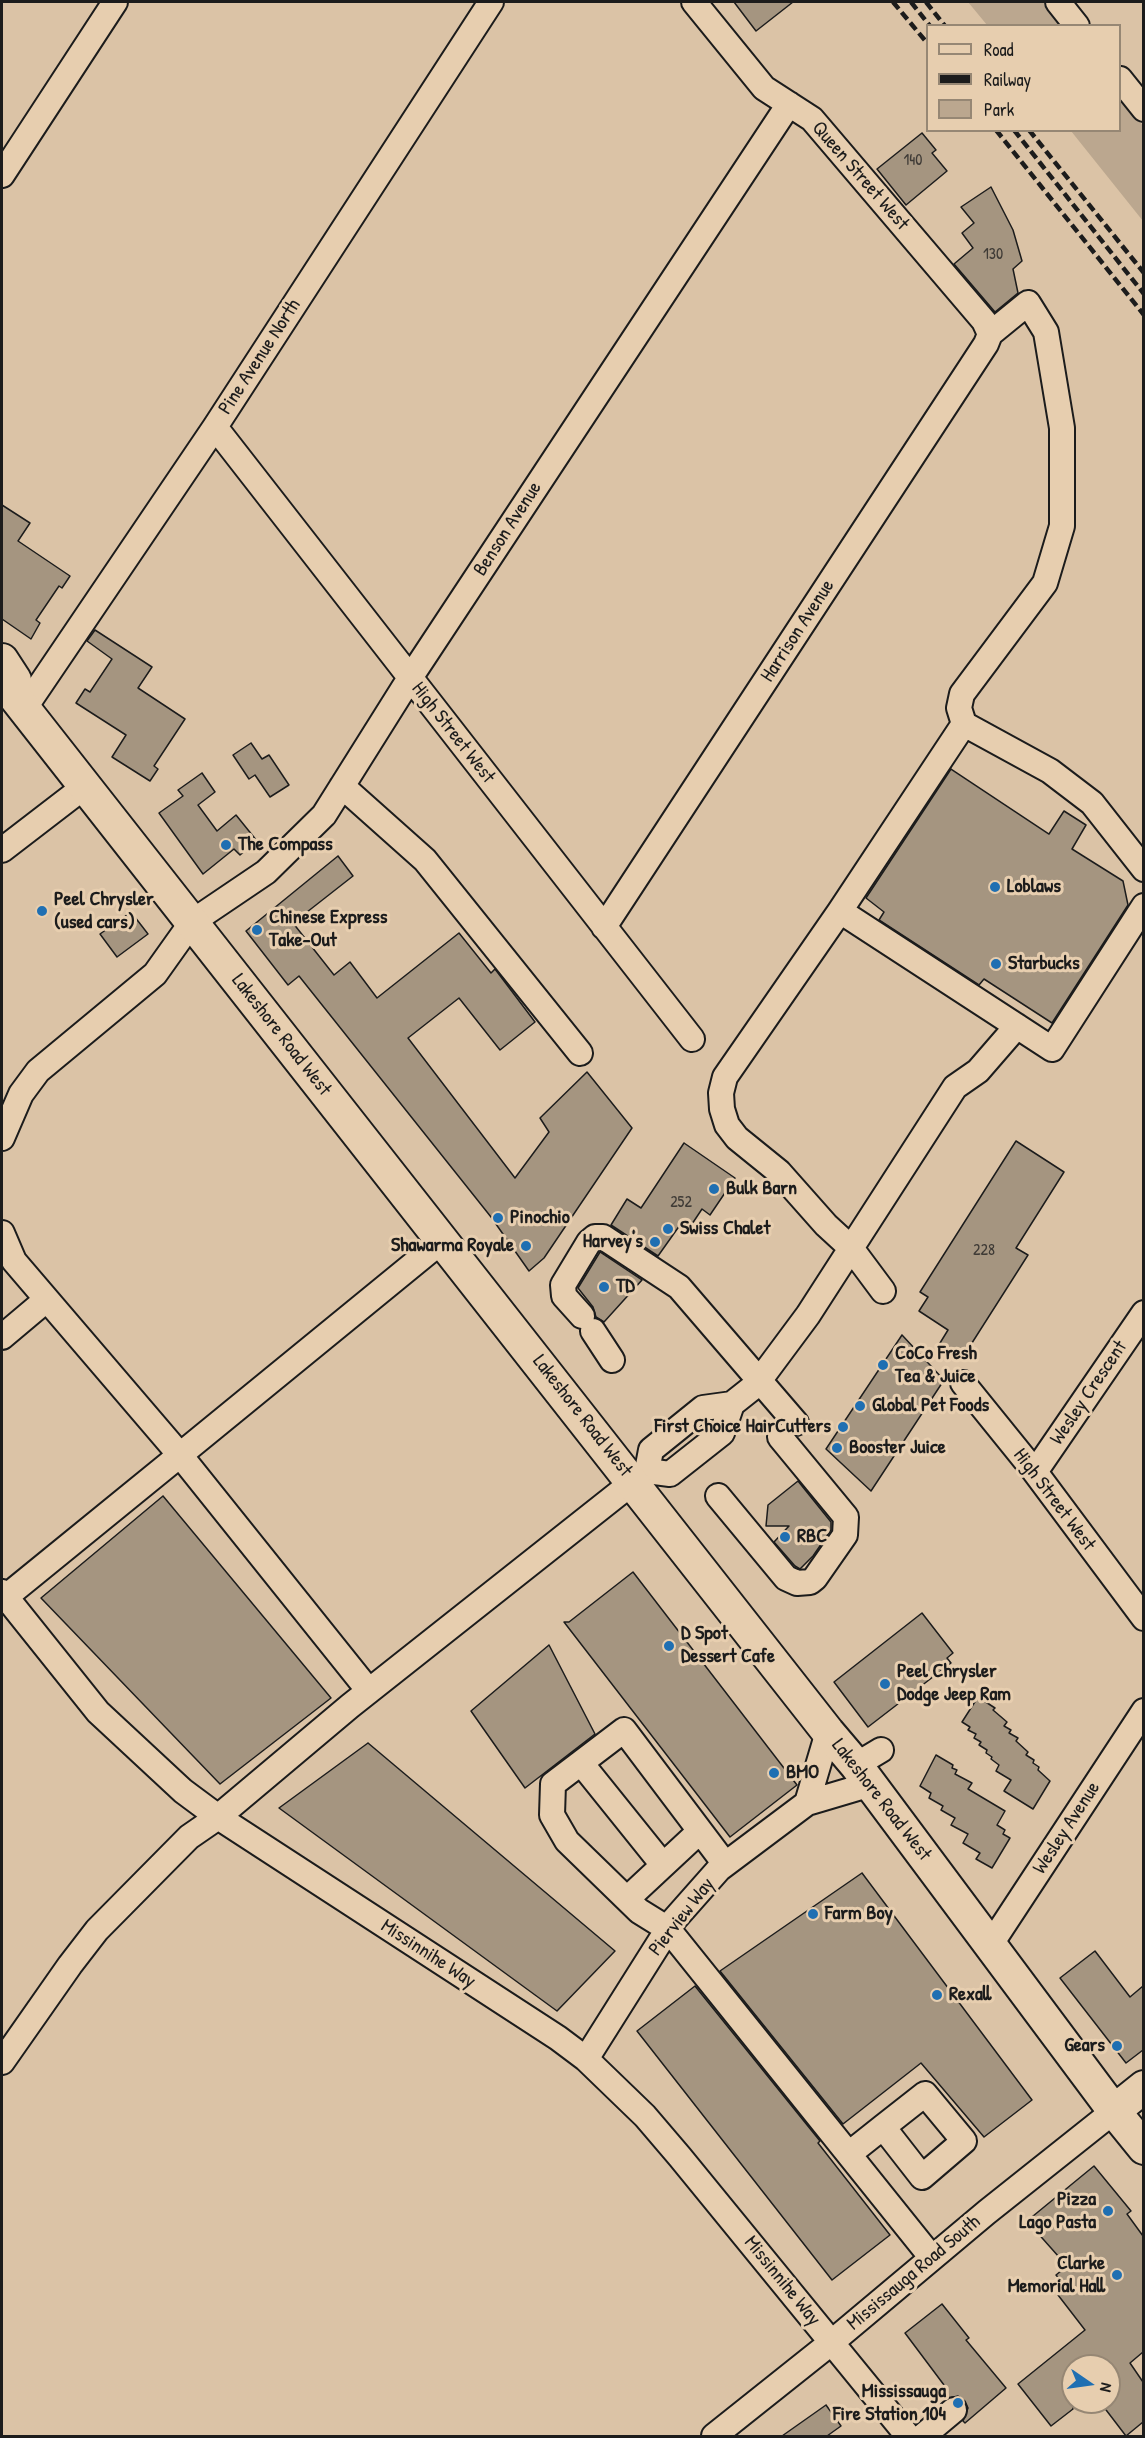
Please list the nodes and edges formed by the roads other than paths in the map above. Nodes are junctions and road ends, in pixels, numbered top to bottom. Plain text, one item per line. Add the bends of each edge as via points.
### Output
1 (115, 2) edge
2 (491, 2) edge
3 (694, 2) edge
4 (1058, 2) edge
5 (1075, 24) edge
6 (1121, 82) edge
7 (789, 104) junction
8 (1143, 110) edge
9 (2, 175) edge
10 (990, 334) junction
11 (215, 427) junction
12 (2, 660) edge
13 (410, 678) junction
14 (12, 697) edge
15 (964, 724) junction
16 (342, 786) junction
17 (84, 787) junction
18 (2, 850) edge
19 (1143, 869) edge
20 (1143, 906) edge
21 (840, 911) junction
22 (192, 922) junction
23 (604, 927) junction
24 (1017, 1026) junction
25 (692, 1039) dead end
26 (580, 1053) dead end
27 (2, 1137) edge
28 (2, 1233) edge
29 (443, 1240) junction
30 (851, 1248) junction
31 (883, 1290) dead end
32 (46, 1300) junction
33 (1143, 1313) edge
34 (2, 1337) edge
35 (612, 1360) dead end
36 (759, 1380) junction
37 (963, 1383) dead end
38 (180, 1455) junction
39 (1035, 1472) junction
40 (640, 1477) junction
41 (718, 1496) dead end
42 (3, 1596) edge
43 (1143, 1618) edge
44 (369, 1691) junction
45 (1143, 1711) edge
46 (828, 1732) junction
47 (581, 1763) junction
48 (869, 1767) junction
49 (807, 1803) junction
50 (218, 1817) junction
51 (700, 1832) junction
52 (725, 1864) junction
53 (663, 1865) junction
54 (627, 1899) junction
55 (668, 1929) junction
56 (991, 1944) junction
57 (586, 2059) junction
58 (2, 2062) edge
59 (1143, 2087) edge
60 (1113, 2111) junction
61 (883, 2127) dead end
62 (1143, 2148) edge
63 (849, 2154) junction
64 (932, 2258) junction
65 (832, 2342) junction
66 (954, 2410) dead end
67 (714, 2436) edge
68 (908, 2436) edge
69 (922, 2436) edge

1 - 9 street
2 - 11 street, Pine Avenue North
3 - 7 street, Queen Street West via 764,88
4 - 5 street
6 - 8 street
7 - 10 street, Queen Street West via 812,119 984,321
7 - 13 street, Benson Avenue
10 - 15 street via 1028,303 1046,332 1062,428 1062,526 1045,583 962,694 958,708
10 - 23 street, Harrison Avenue
11 - 13 street, High Street West
11 - 14 street, Pine Avenue North
12 - 14 main road, Lakeshore Road West via 15,680
13 - 16 street, Benson Avenue
13 - 23 street, High Street West
14 - 17 main road, Lakeshore Road West
15 - 19 street via 1050,771 1092,803
15 - 21 street
16 - 22 street, Benson Avenue via 324,815 266,872
16 - 26 street via 425,860
17 - 18 street
17 - 22 main road, Lakeshore Road West
20 - 24 street via 1052,1049
21 - 24 street
21 - 30 street via 725,1077 721,1093 727,1125 737,1138 779,1172
22 - 27 street via 155,974 38,1071 21,1094
22 - 29 main road, Lakeshore Road West
23 - 25 street, High Street West
24 - 30 street via 978,1071 955,1087
28 - 32 street via 14,1262
29 - 38 street
29 - 40 main road, Lakeshore Road West
30 - 31 street
30 - 36 street via 808,1315
32 - 34 street
32 - 38 street
33 - 39 street, Wesley Crescent
35 - 36 street via 564,1296 563,1285 589,1242 598,1235 670,1280 691,1299
36 - 40 street via 732,1404 722,1433 670,1474
36 - 41 street via 846,1517 845,1535 815,1578 804,1584 792,1582
37 - 39 street, High Street West
38 - 42 street
38 - 44 street
39 - 43 street, High Street West
40 - 44 street
40 - 46 main road, Lakeshore Road West
42 - 50 street, Missinnihe Way via 98,1712 183,1791
44 - 50 street
45 - 56 street, Wesley Avenue
46 - 48 main road, Lakeshore Road West
46 - 49 street
47 - 51 street via 624,1730
47 - 53 street
47 - 54 street via 553,1784 552,1815 567,1841
48 - 49 street, Pierview Way
48 - 56 main road, Lakeshore Road West
49 - 52 street, Pierview Way
50 - 57 street, Missinnihe Way
50 - 58 street via 189,1837 97,1930
51 - 52 street
51 - 53 street
52 - 55 street, Pierview Way
53 - 54 street
54 - 55 street
55 - 57 street, Pierview Way
55 - 63 street
56 - 60 main road, Lakeshore Road West
57 - 65 street, Missinnihe Way via 659,2132
59 - 60 main road
60 - 62 main road, Lakeshore Road West
60 - 64 street, Mississauga Road South
61 - 63 street
63 - 64 street
64 - 65 street, Mississauga Road South
65 - 67 street, Mississauga Road South
65 - 68 street, Missinnihe Way
66 - 69 street

